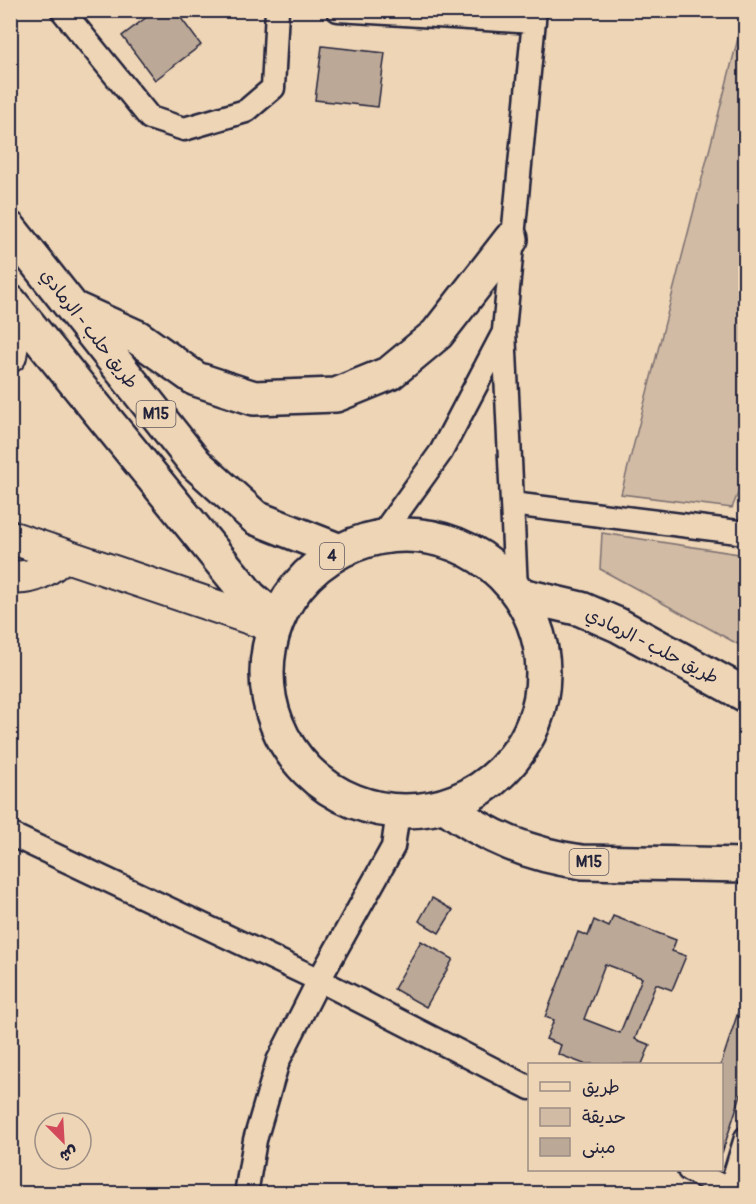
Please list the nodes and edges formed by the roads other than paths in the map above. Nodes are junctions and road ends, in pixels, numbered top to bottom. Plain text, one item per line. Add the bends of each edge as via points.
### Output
1 (62, 10) edge
2 (277, 10) edge
3 (338, 10) edge
4 (534, 16) edge
5 (10, 229) edge
6 (511, 239) junction
7 (14, 306) edge
8 (75, 309) junction
9 (504, 330) junction
10 (10, 356) edge
11 (512, 504) junction
12 (746, 533) edge
13 (10, 537) edge
14 (380, 537) junction
15 (340, 551) junction
16 (64, 555) junction
17 (10, 577) edge
18 (518, 592) junction
19 (276, 623) junction
20 (746, 695) edge
21 (445, 806) junction
22 (398, 812) junction
23 (10, 834) edge
24 (746, 865) edge
25 (320, 980) junction
26 (528, 1087) edge
27 (746, 1138) edge
28 (691, 1171) edge
29 (734, 1192) edge
30 (246, 1194) edge

1 - 2 street via 150,118 184,129 246,111 273,88
3 - 4 street
4 - 6 street
5 - 8 highway, طريق حلب - الرمادي / M15
6 - 8 highway via 437,334 390,373 336,395 254,398 195,379 137,337
6 - 9 street
7 - 10 main road
7 - 19 highway, M15 via 250,597
8 - 15 highway, طريق حلب - الرمادي / M15 via 195,464 256,518
9 - 11 street
9 - 14 street via 441,452
11 - 12 street
11 - 18 street
13 - 16 main road
14 - 15 highway, 4
14 - 18 highway, 4 via 418,535 455,544 489,562
15 - 19 highway, 4 via 292,592
16 - 17 main road via 42,572
16 - 19 main road
18 - 20 highway, طريق حلب - الرمادي via 581,609 618,625
18 - 21 highway, 4 via 537,629 544,665 541,702 529,736 507,767 479,791
19 - 22 highway, 4 via 266,662 268,699 285,742 301,765 328,789 362,805
21 - 22 highway, 4
21 - 24 highway, M15 via 502,841 557,859
22 - 25 street via 393,847
23 - 25 street
25 - 26 street
25 - 30 street via 278,1061 255,1140
27 - 29 street
28 - 29 street

